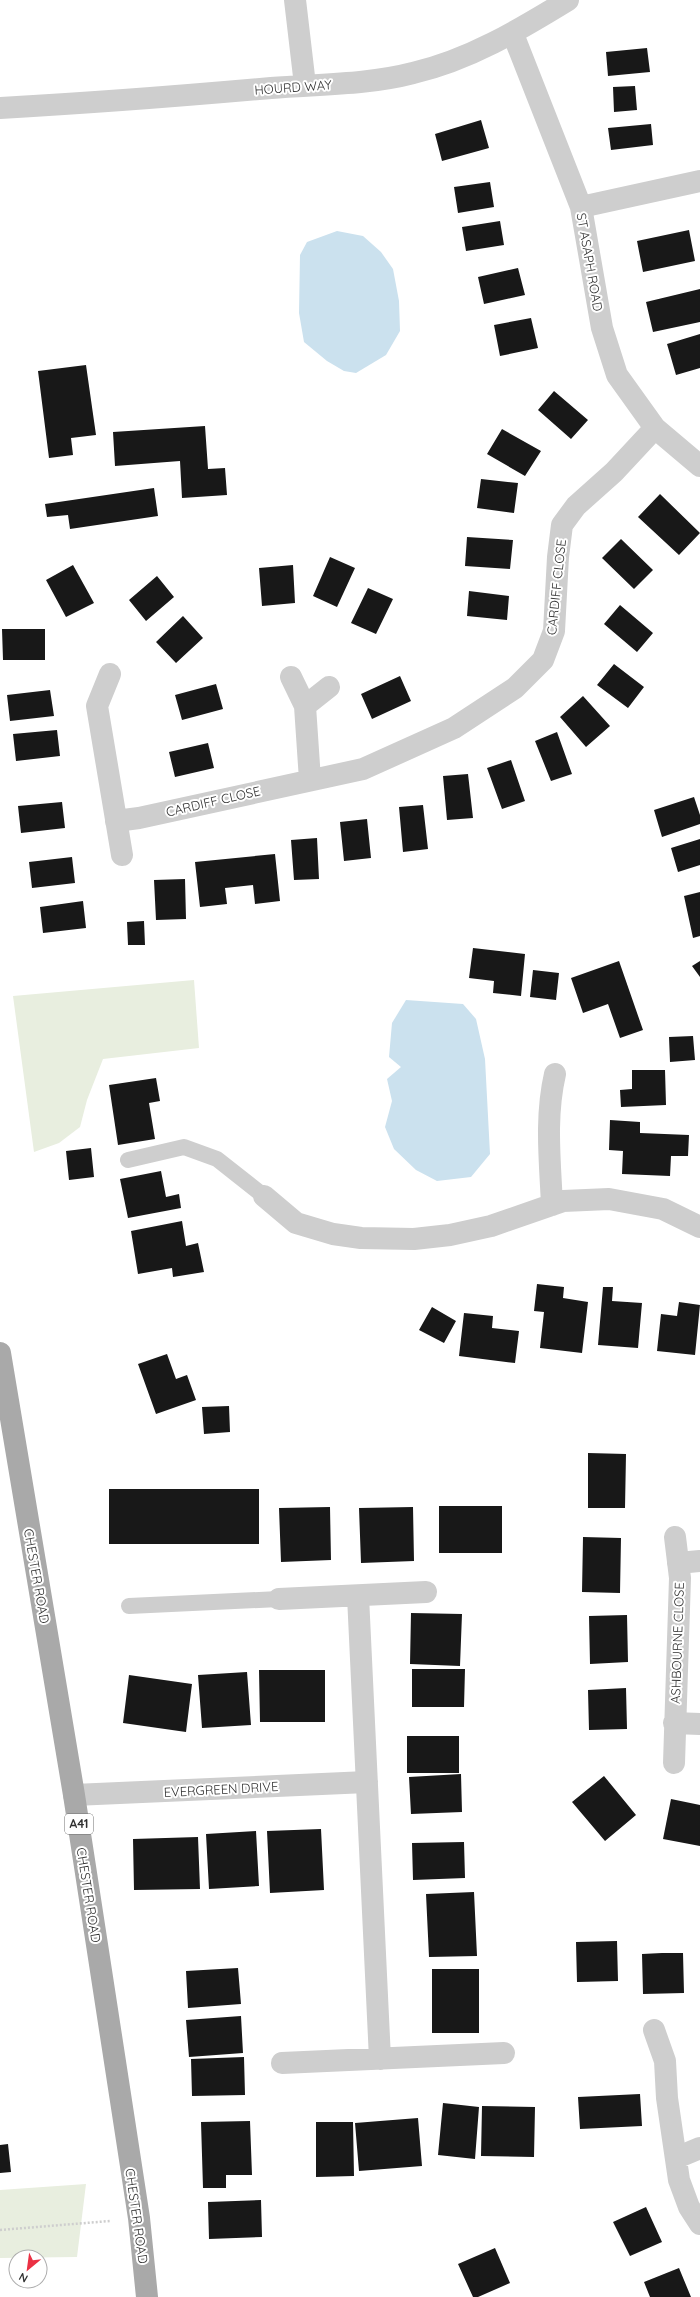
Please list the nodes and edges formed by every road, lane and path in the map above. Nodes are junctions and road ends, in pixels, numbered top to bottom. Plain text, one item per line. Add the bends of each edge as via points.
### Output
1 (295, 0) edge
2 (568, 0) edge
3 (512, 34) junction
4 (305, 85) junction
5 (0, 108) edge
6 (700, 181) edge
7 (581, 207) junction
8 (655, 428) junction
9 (700, 466) edge
10 (110, 674) dead end
11 (291, 677) dead end
12 (329, 687) dead end
13 (305, 706) junction
14 (310, 780) junction
15 (116, 821) junction
16 (122, 855) dead end
17 (555, 1074) dead end
18 (128, 1160) dead end
19 (264, 1196) joint
20 (552, 1205) junction
21 (700, 1227) edge
22 (0, 1353) edge
23 (675, 1537) dead end
24 (700, 1561) edge
25 (678, 1563) junction
26 (426, 1592) dead end
27 (358, 1596) junction
28 (279, 1599) joint
29 (129, 1606) dead end
30 (674, 1723) junction
31 (700, 1724) edge
32 (674, 1763) dead end
33 (367, 1782) junction
34 (74, 1795) junction
35 (654, 2030) dead end
36 (504, 2053) dead end
37 (380, 2059) junction
38 (282, 2064) dead end
39 (700, 2148) edge
40 (676, 2158) junction
41 (139, 2218) junction
42 (700, 2224) edge
43 (0, 2230) edge
44 (147, 2297) edge

1 - 4 street
2 - 3 street, HOURD WAY
3 - 4 street, HOURD WAY via 462,57 413,73 361,82
3 - 7 street, ST ASAPH ROAD
4 - 5 street, HOURD WAY via 100,103
6 - 7 street
7 - 8 street, ST ASAPH ROAD via 602,328 617,374
8 - 9 street, ST ASAPH ROAD
8 - 14 street, CARDIFF CLOSE via 614,472 576,506 562,525 554,631 543,660 515,688 454,728 363,769
10 - 15 street via 97,706
11 - 13 street
12 - 13 street
13 - 14 street
14 - 15 street, CARDIFF CLOSE
15 - 16 street
17 - 20 street via 548,1124
18 - 19 lane via 184,1147 217,1159
19 - 20 street via 296,1223 333,1234 361,1238 414,1239 450,1236 491,1226
20 - 21 street via 563,1201 609,1199 663,1209
22 - 34 main road, CHESTER ROAD / A41
23 - 25 street, ASHBOURNE CLOSE
24 - 25 street, ASHBOURNE CLOSE
25 - 30 street, ASHBOURNE CLOSE via 680,1578
26 - 27 street
27 - 28 street
27 - 33 street
28 - 29 lane
30 - 31 street, ASHBOURNE CLOSE
30 - 32 street, ASHBOURNE CLOSE
33 - 34 street, EVERGREEN DRIVE
33 - 37 street
34 - 41 main road, CHESTER ROAD / A41
35 - 40 street via 666,2061 667,2098
36 - 37 street
37 - 38 street
39 - 40 street
40 - 42 street via 679,2180 689,2207
41 - 43 path
41 - 44 main road, CHESTER ROAD / A41

